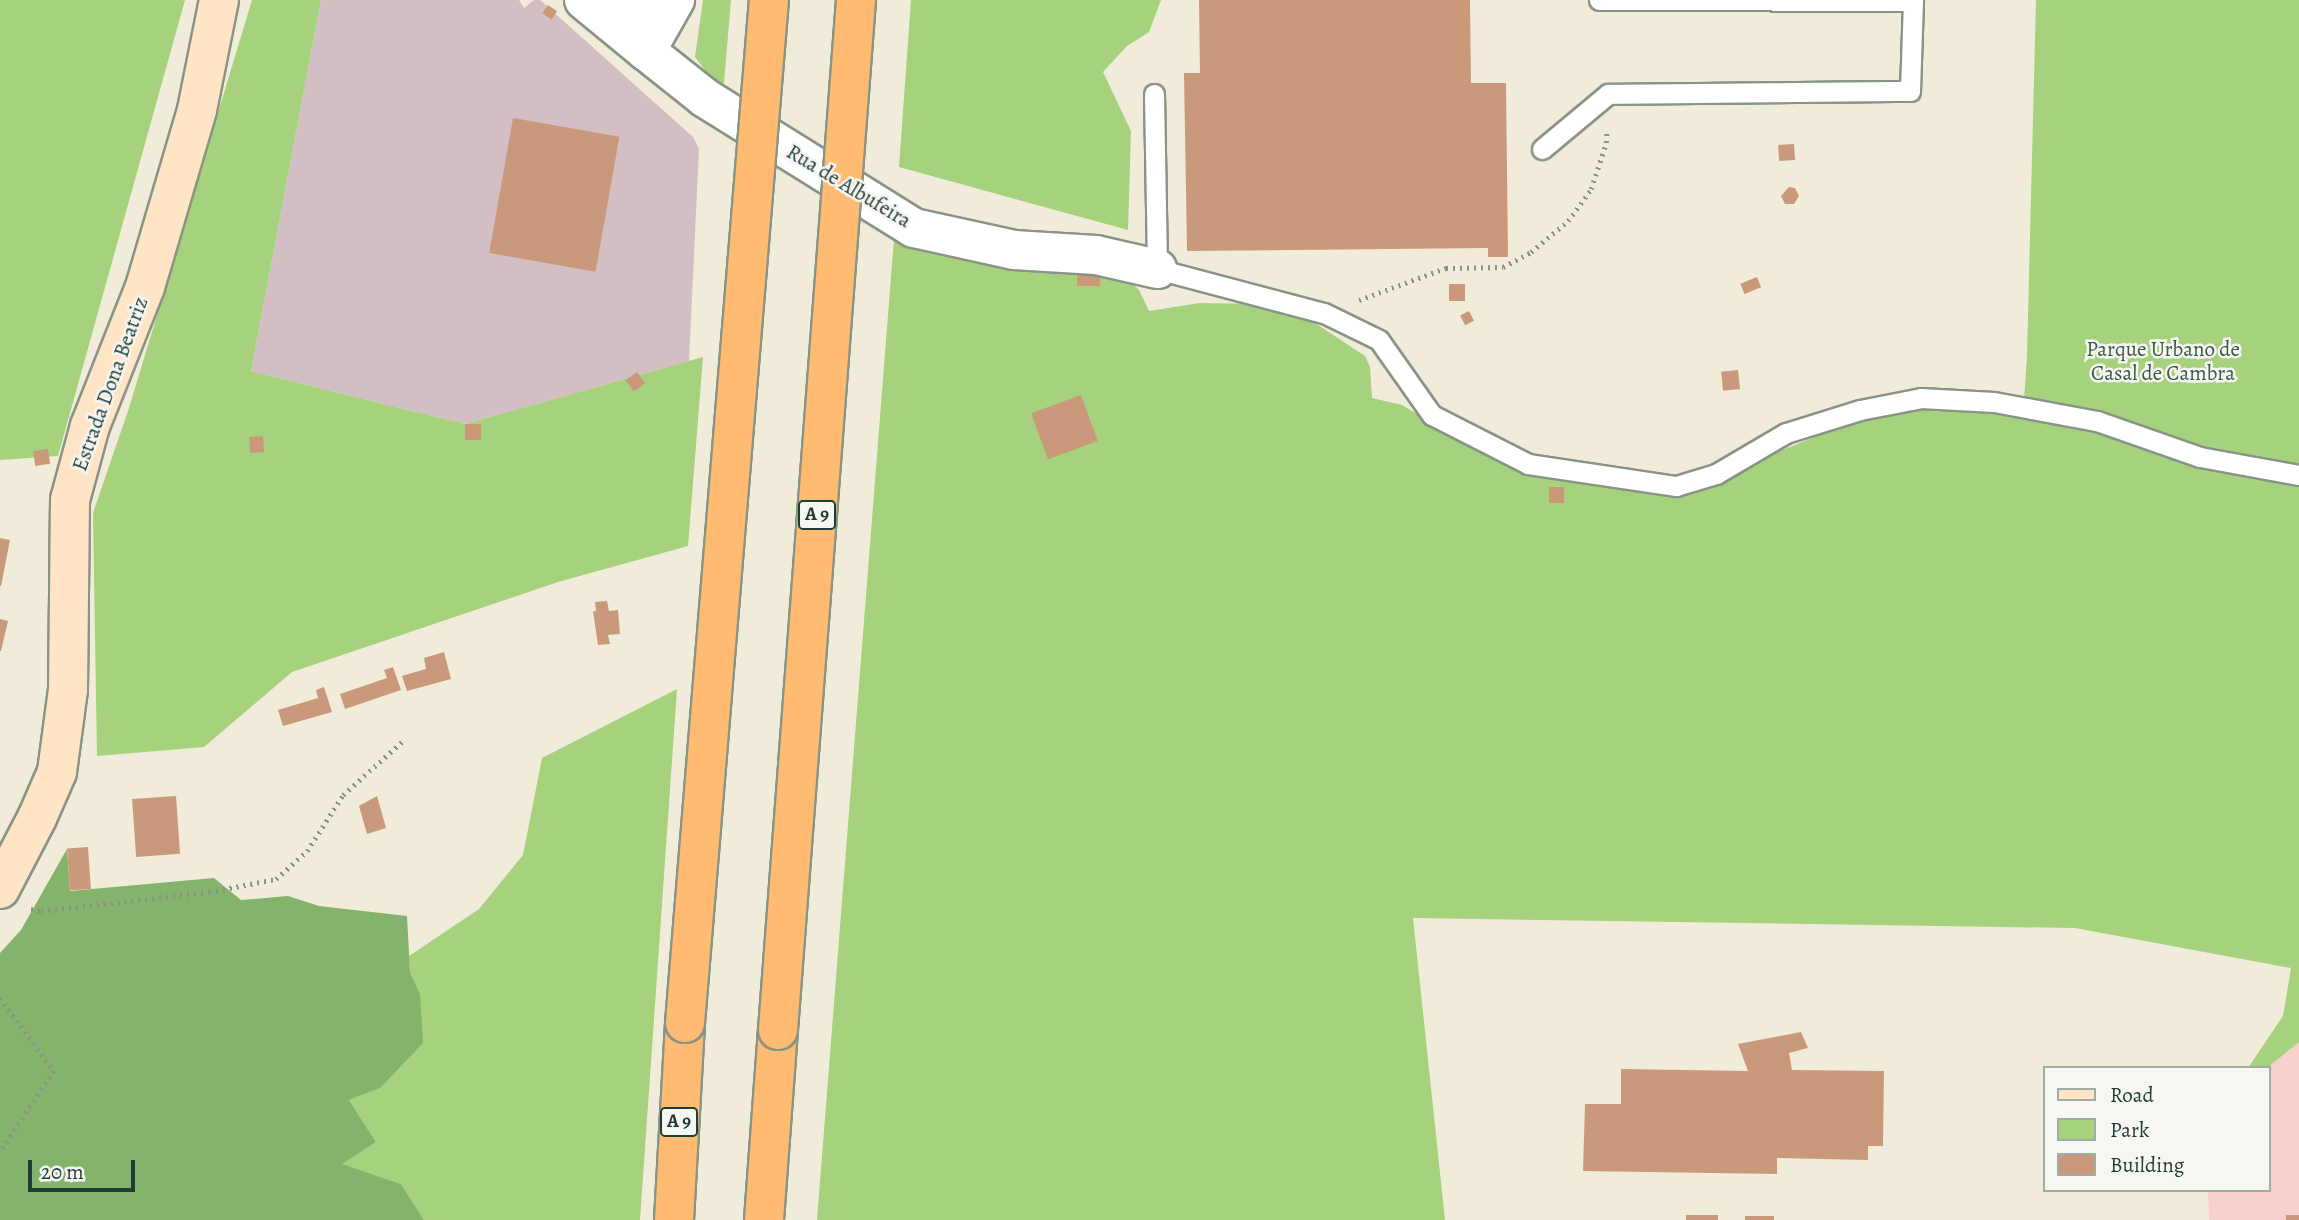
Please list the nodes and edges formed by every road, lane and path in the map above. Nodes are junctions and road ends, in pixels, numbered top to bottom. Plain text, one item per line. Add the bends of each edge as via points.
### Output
1 (219, 0) edge
2 (646, 0) edge
3 (675, 0) edge
4 (769, 0) edge
5 (856, 0) edge
6 (1599, 0) edge
7 (597, 11) edge
8 (646, 51) junction
9 (1154, 94) dead end
10 (1608, 94) junction
11 (1542, 149) dead end
12 (1157, 269) junction
13 (1324, 313) junction
14 (2299, 475) edge
15 (405, 739) dead end
16 (10, 898) edge
17 (0, 998) edge
18 (0, 1153) edge
19 (674, 1220) edge
20 (764, 1220) edge

1 - 16 main road, Estrada Dona Beatriz via 197,110 149,274 90,426 70,500 68,690 57,772
2 - 7 street
3 - 8 street
4 - 19 highway, A 9, bridge via 685,1023
5 - 20 highway, A 9, bridge
6 - 10 lane via 1913,1 1910,91
7 - 8 street, Rua de Albufeira
8 - 12 street, Rua de Albufeira via 705,98 914,228 1014,250 1096,255
9 - 12 lane
10 - 11 lane
10 - 13 path via 1606,143 1591,189 1568,221 1531,253 1503,267 1446,268
12 - 13 lane
13 - 14 lane via 1379,340 1432,415 1528,464 1676,485 1716,474 1786,433 1860,410 1921,398 1994,402 2096,421 2200,457
15 - 16 path via 343,795 307,851 276,879 209,892 41,911
17 - 18 path via 54,1072

